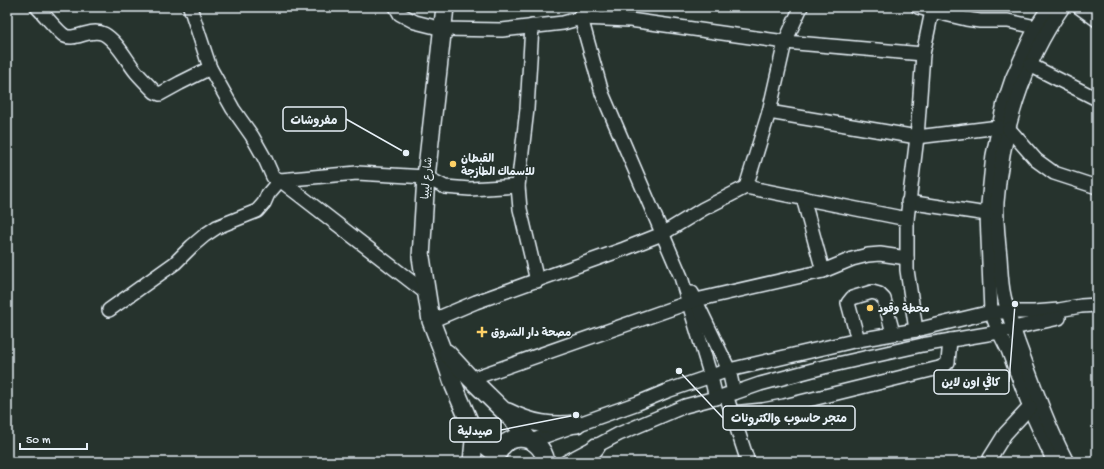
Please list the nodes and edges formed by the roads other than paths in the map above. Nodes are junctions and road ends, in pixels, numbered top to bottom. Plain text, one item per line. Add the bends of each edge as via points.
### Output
1 (37, 7) edge
2 (190, 7) edge
3 (396, 7) edge
4 (445, 7) edge
5 (801, 7) edge
6 (918, 7) edge
7 (1048, 7) edge
8 (1063, 7) edge
9 (1079, 7) edge
10 (932, 11) junction
11 (581, 13) edge
12 (1097, 20) edge
13 (532, 26) junction
14 (1036, 27) junction
15 (442, 29) junction
16 (786, 42) junction
17 (923, 54) junction
18 (1030, 65) junction
19 (210, 68) junction
20 (1097, 99) edge
21 (769, 112) junction
22 (1004, 128) junction
23 (917, 137) junction
24 (426, 177) junction
25 (280, 180) junction
26 (518, 186) junction
27 (746, 187) junction
28 (1097, 187) edge
29 (803, 198) junction
30 (908, 202) junction
31 (987, 214) junction
32 (907, 218) junction
33 (662, 234) junction
34 (907, 258) junction
35 (824, 271) junction
36 (537, 281) junction
37 (426, 293) junction
38 (692, 301) junction
39 (1097, 305) edge
40 (109, 310) dead end
41 (991, 312) junction
42 (1008, 312) junction
43 (1097, 312) edge
44 (431, 321) junction
45 (1013, 328) junction
46 (916, 330) junction
47 (999, 332) junction
48 (893, 333) junction
49 (858, 340) junction
50 (950, 340) junction
51 (441, 347) junction
52 (729, 370) junction
53 (710, 376) junction
54 (471, 379) junction
55 (725, 395) junction
56 (496, 404) junction
57 (1030, 407) junction
58 (732, 413) junction
59 (577, 424) junction
60 (472, 428) junction
61 (530, 440) junction
62 (596, 446) junction
63 (495, 459) edge
64 (472, 462) edge
65 (546, 462) edge
66 (566, 462) edge
67 (582, 462) edge
68 (748, 462) edge
69 (990, 462) edge
70 (1054, 462) edge
71 (1068, 462) edge

1 - 19 street via 64,36 70,38 93,32 103,33 114,41 138,74 158,94
2 - 19 street
3 - 15 street via 400,14 415,22
4 - 15 main road, شارع ليبيا
5 - 16 street
6 - 10 street
7 - 14 street
8 - 18 street
9 - 12 street
10 - 14 street via 980,21 1008,21
10 - 17 street
11 - 13 street via 563,22
11 - 16 street
11 - 33 street via 602,93
13 - 15 street via 502,30
13 - 26 street via 527,109
14 - 22 street via 1004,103
15 - 24 main road, شارع ليبيا
16 - 17 street
16 - 21 street
17 - 23 street
18 - 20 street
18 - 22 street
19 - 25 street via 252,136 272,177
21 - 23 street
21 - 27 street
22 - 23 street
22 - 28 street via 1036,160 1054,173
22 - 31 street via 993,154
22 - 42 street via 997,204 1002,285
23 - 30 street
24 - 25 street via 357,173
24 - 26 street via 445,187 470,189
24 - 37 main road, شارع ليبيا via 422,257
25 - 37 street
25 - 40 street via 257,211 211,231 175,263
26 - 36 street via 520,209
27 - 29 street
27 - 33 street
29 - 32 street
29 - 35 street
30 - 31 street
30 - 32 street
31 - 41 street
32 - 34 street
33 - 36 street
33 - 38 street
34 - 35 street via 868,255
34 - 46 street
35 - 38 street
36 - 44 street
37 - 44 main road, شارع ليبيا
38 - 52 street
38 - 53 street
38 - 54 street
39 - 42 street via 1034,312
41 - 42 street
41 - 46 street
41 - 47 street
42 - 45 street
43 - 45 street
44 - 51 main road, شارع ليبيا
45 - 47 street
45 - 71 street via 1045,413
46 - 48 street
47 - 50 street
47 - 57 street
48 - 49 street
48 - 49 street via 884,299 872,292 852,298 848,303
49 - 52 street
50 - 55 street via 824,367
50 - 58 street via 948,362 939,368 784,406
51 - 54 main road
51 - 60 main road, شارع ليبيا
52 - 53 street
52 - 55 street
53 - 55 street
53 - 59 street
54 - 56 main road
55 - 58 street
55 - 62 street via 685,406
56 - 59 main road via 534,423 563,426
56 - 61 main road
57 - 69 street via 1005,434
57 - 70 street
58 - 68 street
59 - 61 street
60 - 63 main road
60 - 64 main road
61 - 63 main road via 517,438 507,442
61 - 65 main road via 543,451
62 - 66 street
62 - 67 main road

